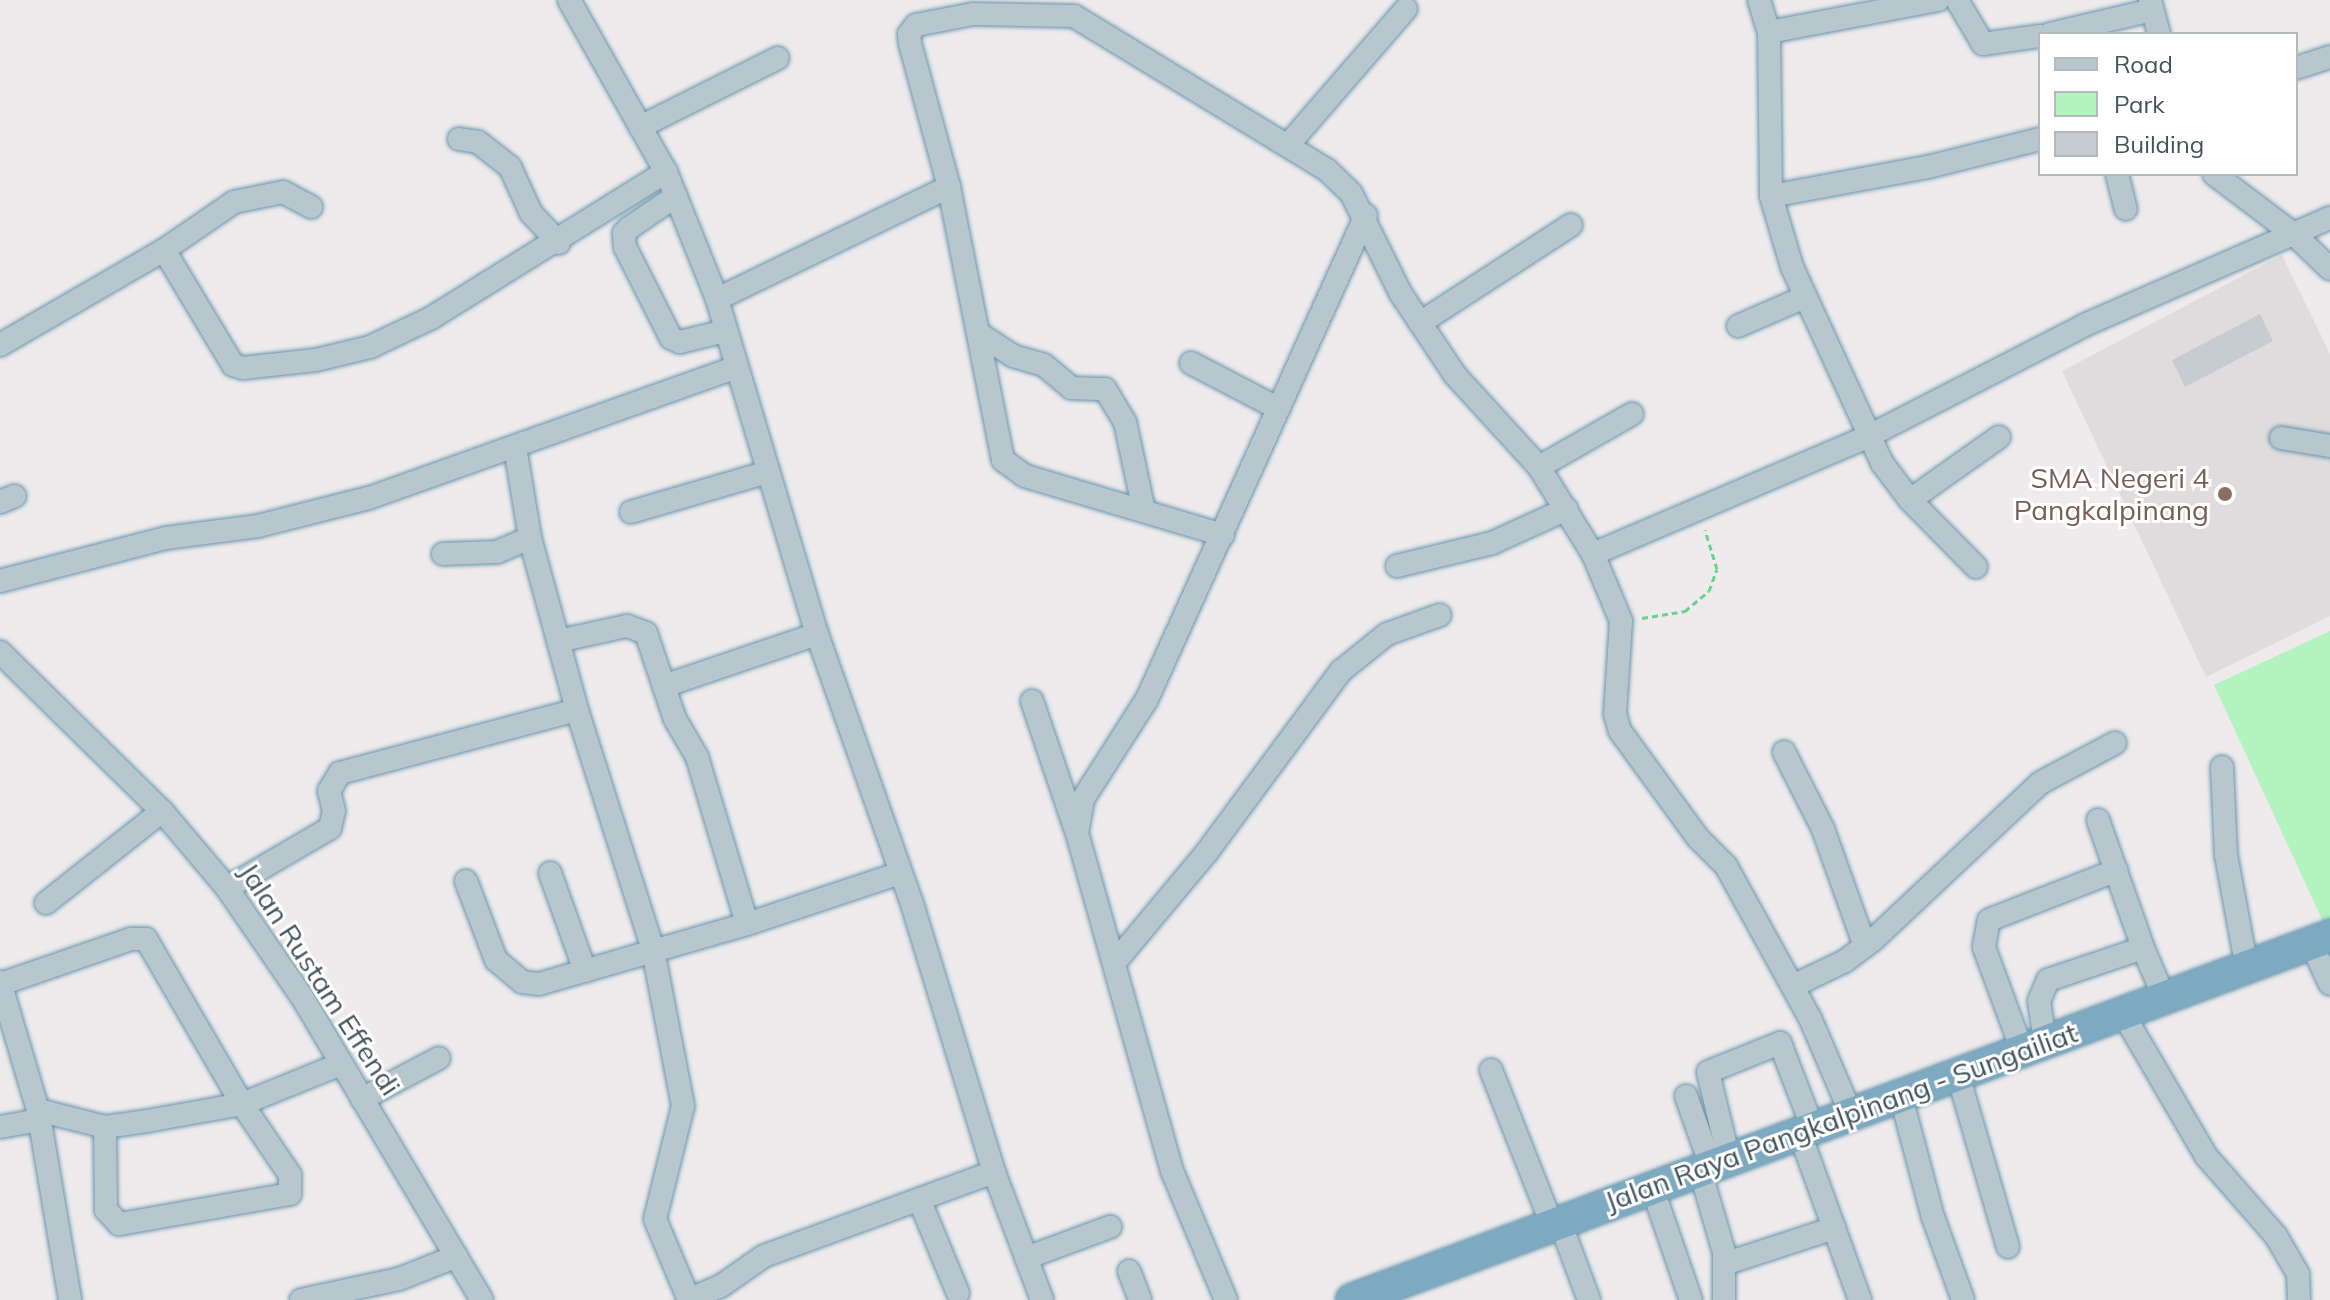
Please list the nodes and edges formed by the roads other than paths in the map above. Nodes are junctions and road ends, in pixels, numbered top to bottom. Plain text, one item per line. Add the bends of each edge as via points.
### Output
1 (569, 0) edge
2 (1759, 0) edge
3 (1938, 0) edge
4 (1957, 0) edge
5 (2151, 5) edge
6 (973, 7) edge
7 (1406, 9) dead end
8 (1769, 32) junction
9 (2057, 32) edge
10 (2158, 32) edge
11 (2038, 36) edge
12 (2330, 57) edge
13 (778, 58) dead end
14 (2298, 67) edge
15 (640, 127) junction
16 (459, 139) dead end
17 (2038, 140) edge
18 (1288, 145) junction
19 (666, 172) junction
20 (2118, 176) edge
21 (2217, 176) edge
22 (949, 187) junction
23 (676, 196) junction
24 (1771, 196) junction
25 (311, 207) dead end
26 (2126, 209) dead end
27 (1366, 215) junction
28 (2330, 218) edge
29 (1571, 225) dead end
30 (2296, 236) junction
31 (559, 243) junction
32 (164, 250) junction
33 (2330, 269) edge
34 (1805, 297) junction
35 (717, 299) junction
36 (1420, 323) junction
37 (1738, 326) dead end
38 (725, 331) junction
39 (981, 335) junction
40 (0, 345) edge
41 (1191, 363) dead end
42 (736, 367) junction
43 (1279, 409) junction
44 (1632, 414) dead end
45 (1869, 436) junction
46 (1999, 437) dead end
47 (2281, 438) dead end
48 (2330, 446) edge
49 (515, 447) junction
50 (1539, 467) junction
51 (764, 473) junction
52 (1910, 500) junction
53 (1567, 509) junction
54 (1144, 511) junction
55 (631, 512) dead end
56 (1223, 535) junction
57 (530, 538) junction
58 (443, 554) dead end
59 (1593, 554) junction
60 (1397, 566) dead end
61 (1976, 567) dead end
62 (0, 581) edge
63 (1440, 615) dead end
64 (817, 634) junction
65 (558, 641) junction
66 (0, 652) edge
67 (664, 686) junction
68 (1032, 701) dead end
69 (577, 710) junction
70 (2115, 743) dead end
71 (1784, 752) dead end
72 (2222, 767) dead end
73 (162, 811) junction
74 (2098, 820) dead end
75 (1077, 833) junction
76 (2117, 870) junction
77 (550, 873) dead end
78 (900, 873) junction
79 (466, 881) dead end
80 (227, 888) junction
81 (46, 903) dead end
82 (747, 924) junction
83 (2321, 940) edge
84 (1865, 946) junction
85 (2143, 948) junction
86 (653, 950) junction
87 (1116, 961) junction
88 (2247, 968) junction
89 (585, 971) junction
90 (0, 983) edge
91 (2330, 984) edge
92 (1793, 986) junction
93 (2164, 997) junction
94 (2122, 1012) junction
95 (2033, 1046) junction
96 (439, 1058) dead end
97 (341, 1064) junction
98 (1491, 1070) dead end
99 (1958, 1075) junction
100 (1686, 1096) dead end
101 (1901, 1097) junction
102 (362, 1099) junction
103 (242, 1104) junction
104 (39, 1115) junction
105 (1852, 1116) junction
106 (0, 1127) edge
107 (105, 1127) junction
108 (1806, 1132) junction
109 (1713, 1165) junction
110 (994, 1172) junction
111 (1652, 1187) junction
112 (919, 1199) junction
113 (1556, 1223) junction
114 (1110, 1227) dead end
115 (1834, 1228) junction
116 (2008, 1247) dead end
117 (457, 1256) junction
118 (1026, 1258) junction
119 (1724, 1264) junction
120 (1129, 1271) dead end
121 (958, 1293) dead end
122 (1359, 1299) edge
123 (70, 1300) edge
124 (301, 1300) edge
125 (482, 1300) edge
126 (688, 1300) edge
127 (1042, 1300) edge
128 (1140, 1300) edge
129 (1226, 1300) edge
130 (1589, 1300) edge
131 (1691, 1300) edge
132 (1724, 1300) edge
133 (1860, 1300) edge
134 (1963, 1300) edge
135 (2299, 1300) edge

1 - 15 street
2 - 8 street
3 - 8 street
4 - 11 street via 1983,44
5 - 9 street
5 - 10 street
6 - 18 street via 1063,13 1087,21
6 - 22 street via 916,25 909,34
7 - 18 street
8 - 24 street
12 - 14 street
13 - 15 street
15 - 19 street
16 - 31 street via 478,142 510,167 531,213
17 - 24 street via 1928,167
18 - 27 street via 1340,181
19 - 23 street
19 - 31 street
20 - 26 street
21 - 30 street
22 - 35 street
22 - 39 street
23 - 35 street
23 - 38 street via 629,228 623,239 671,338 680,342
24 - 34 street
25 - 32 street via 283,192 265,191 234,202
27 - 36 street
27 - 43 street
28 - 30 street
29 - 36 street
30 - 33 street
30 - 45 street via 2087,324
31 - 32 street via 431,318 370,347 243,368 230,360
32 - 40 street
34 - 37 street
34 - 45 street
35 - 38 street
36 - 50 street via 1455,375
38 - 42 street
39 - 54 street via 1013,356 1044,365 1071,388 1105,389 1125,422
39 - 54 street via 998,450 1008,467
41 - 43 street
42 - 49 street
42 - 51 street
43 - 56 street
44 - 50 street
45 - 52 street
45 - 59 street
46 - 52 street
47 - 48 street
49 - 57 street
49 - 62 street via 369,498 258,526 166,538
50 - 53 street
51 - 55 street
51 - 64 street
52 - 61 street
53 - 59 street
53 - 60 street via 1492,543
54 - 56 street
56 - 75 street via 1142,709 1083,799
57 - 58 street via 497,552
57 - 65 street
59 - 92 street via 1621,621 1615,714 1620,731 1698,838 1722,859
63 - 87 street via 1387,634 1341,671 1207,852
64 - 67 street
64 - 78 street
65 - 67 street via 627,626 641,628
65 - 69 street
66 - 73 street, Jalan Rustam Effendi
67 - 82 street via 682,736 697,757
68 - 75 street
69 - 80 street via 340,773 329,791 334,811 330,828
69 - 86 street
70 - 84 street via 2030,791
71 - 84 street via 1823,829
72 - 88 street via 2226,855
73 - 80 street, Jalan Rustam Effendi
73 - 81 street
74 - 76 street
75 - 87 street
76 - 85 street
76 - 95 street via 1989,920 1984,947
77 - 89 street
78 - 82 street
78 - 110 street
79 - 89 street via 496,960 507,972 539,984
80 - 97 street, Jalan Rustam Effendi
82 - 86 street
83 - 88 highway, Jalan Raya Pangkalpinang - Sungailiat
83 - 91 street
84 - 92 street
85 - 93 street
85 - 95 street via 2048,980 2039,1001
86 - 89 street
86 - 126 street via 683,1106 655,1219
87 - 129 street via 1172,1171
88 - 93 highway, Jalan Raya Pangkalpinang - Sungailiat
90 - 103 street via 131,939 146,939
90 - 104 street
92 - 105 street
93 - 94 highway, Jalan Raya Pangkalpinang - Sungailiat
94 - 95 highway, Jalan Raya Pangkalpinang - Sungailiat
94 - 135 street via 2206,1156 2276,1236 2298,1274
95 - 99 highway, Jalan Raya Pangkalpinang - Sungailiat
96 - 102 street
97 - 102 street, Jalan Rustam Effendi
97 - 103 street
98 - 113 street
99 - 101 highway, Jalan Raya Pangkalpinang - Sungailiat
99 - 116 street
100 - 109 street
101 - 105 highway, Jalan Raya Pangkalpinang - Sungailiat
101 - 134 street via 1933,1217
102 - 117 street, Jalan Rustam Effendi
103 - 107 street
103 - 107 street via 290,1175 293,1187 285,1197 119,1224 106,1210
104 - 106 street
104 - 107 street
104 - 123 street
105 - 108 highway, Jalan Raya Pangkalpinang - Sungailiat
108 - 109 highway, Jalan Raya Pangkalpinang - Sungailiat
108 - 109 street via 1780,1043 1708,1072
108 - 115 street
109 - 111 highway, Jalan Raya Pangkalpinang - Sungailiat
109 - 119 street
110 - 112 street
110 - 118 street
111 - 113 highway, Jalan Raya Pangkalpinang - Sungailiat
111 - 131 street
112 - 121 street
112 - 126 street via 764,1256 721,1286
113 - 122 highway, Jalan Raya Pangkalpinang - Sungailiat
113 - 130 street
114 - 118 street
115 - 119 street
115 - 133 street
117 - 124 street via 399,1279
117 - 125 street, Jalan Rustam Effendi
118 - 127 street
119 - 132 street
120 - 128 street

